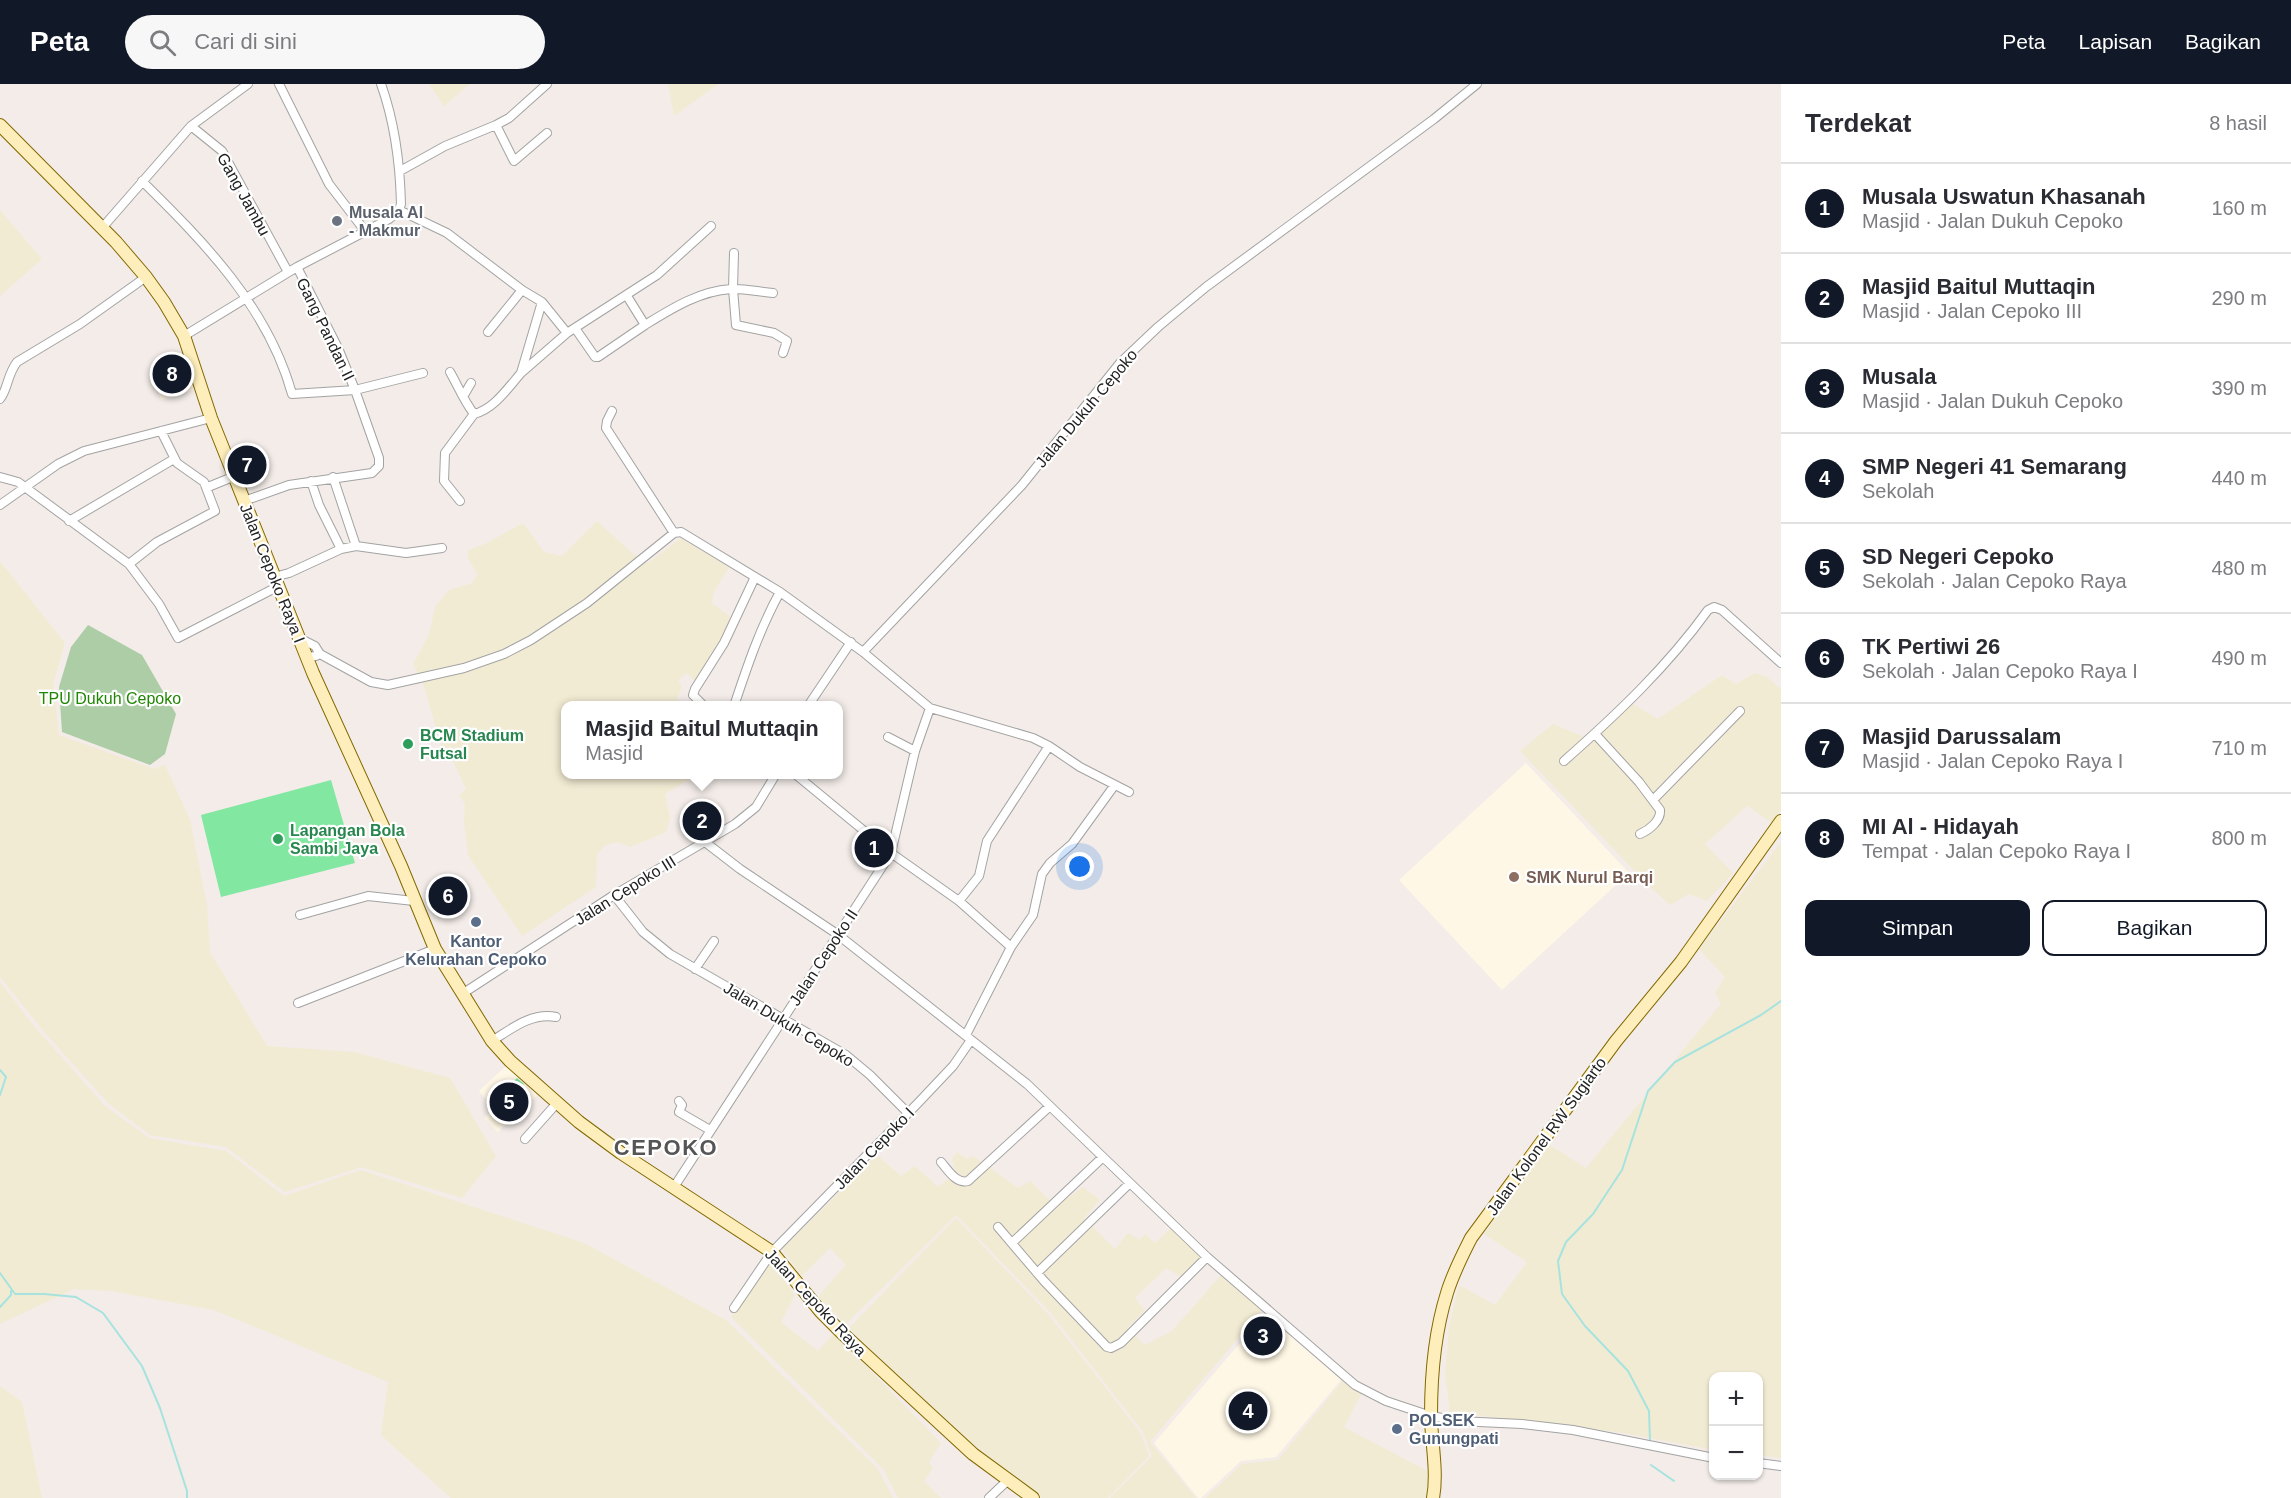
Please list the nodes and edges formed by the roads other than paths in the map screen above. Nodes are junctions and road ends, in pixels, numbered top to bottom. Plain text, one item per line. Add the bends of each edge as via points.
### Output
1 (248, 84) edge
2 (279, 84) edge
3 (381, 84) edge
4 (547, 84) edge
5 (1477, 84) edge
6 (0, 125) edge
7 (190, 126) junction
8 (496, 126) junction
9 (548, 133) dead end
10 (400, 171) junction
11 (142, 181) junction
12 (399, 210) junction
13 (711, 226) dead end
14 (102, 228) junction
15 (365, 231) junction
16 (734, 253) dead end
17 (292, 270) junction
18 (146, 277) junction
19 (733, 289) junction
20 (522, 290) junction
21 (773, 293) dead end
22 (627, 296) junction
23 (247, 298) junction
24 (542, 302) junction
25 (645, 325) junction
26 (575, 328) junction
27 (488, 332) dead end
28 (567, 333) junction
29 (184, 336) junction
30 (783, 353) dead end
31 (450, 372) dead end
32 (423, 373) dead end
33 (521, 373) junction
34 (471, 383) dead end
35 (356, 390) junction
36 (464, 395) junction
37 (0, 399) edge
38 (612, 411) dead end
39 (474, 414) junction
40 (211, 418) junction
41 (161, 431) junction
42 (174, 459) junction
43 (235, 476) junction
44 (0, 477) edge
45 (333, 477) junction
46 (311, 481) junction
47 (24, 487) junction
48 (208, 487) junction
49 (244, 501) junction
50 (460, 501) dead end
51 (0, 505) edge
52 (69, 521) junction
53 (674, 533) junction
54 (356, 546) junction
55 (441, 548) dead end
56 (341, 549) junction
57 (129, 564) junction
58 (755, 577) junction
59 (275, 582) junction
60 (780, 591) junction
61 (299, 638) junction
62 (850, 642) junction
63 (863, 652) junction
64 (320, 654) junction
65 (307, 657) junction
66 (1781, 663) edge
67 (700, 701) edge
68 (735, 701) edge
69 (811, 701) edge
70 (930, 708) junction
71 (1740, 711) dead end
72 (1595, 734) junction
73 (888, 737) dead end
74 (1049, 746) junction
75 (915, 752) junction
76 (1564, 761) dead end
77 (773, 779) edge
78 (801, 779) edge
79 (1114, 786) junction
80 (1129, 792) dead end
81 (1654, 800) junction
82 (1781, 821) edge
83 (1640, 834) dead end
84 (705, 842) junction
85 (891, 853) junction
86 (614, 895) junction
87 (414, 901) junction
88 (959, 901) junction
89 (300, 915) dead end
90 (837, 934) junction
91 (714, 941) dead end
92 (1011, 947) junction
93 (435, 949) junction
94 (695, 969) junction
95 (462, 994) junction
96 (298, 1003) dead end
97 (556, 1017) dead end
98 (782, 1019) junction
99 (968, 1037) junction
100 (492, 1041) junction
101 (679, 1101) dead end
102 (557, 1103) junction
103 (1050, 1106) junction
104 (907, 1112) junction
105 (710, 1130) junction
106 (525, 1139) dead end
107 (1103, 1157) junction
108 (941, 1161) dead end
109 (1130, 1183) junction
110 (674, 1187) junction
111 (998, 1227) dead end
112 (1012, 1243) junction
113 (772, 1251) junction
114 (1207, 1257) junction
115 (1036, 1273) junction
116 (734, 1308) dead end
117 (1431, 1416) junction
118 (1709, 1457) edge
119 (1763, 1464) edge
120 (1781, 1466) edge
121 (1007, 1481) junction
122 (989, 1498) edge
123 (1033, 1498) edge
124 (1433, 1498) edge

1 - 7 street
2 - 15 street via 329,184
3 - 10 street via 392,116
4 - 8 street
5 - 63 street, Jalan Dukuh Cepoko via 1158,327 1120,363 1022,485
6 - 14 main road, Jalan Cepoko Raya I
7 - 11 street
7 - 17 street, Gang Jambu via 222,151
8 - 9 street via 514,161
8 - 10 street via 445,146
10 - 12 street
11 - 14 street
11 - 23 street via 181,219
12 - 15 street
12 - 20 street via 447,233
13 - 22 street
14 - 18 main road, Jalan Cepoko Raya I
15 - 17 street
16 - 19 street
17 - 23 street
17 - 35 street, Gang Pandan II via 338,348
18 - 29 main road, Jalan Cepoko Raya I
18 - 37 street via 17,362
19 - 21 street
19 - 25 street via 710,292
19 - 30 street via 736,326 780,336 787,341
20 - 24 street
20 - 27 street
22 - 25 street
22 - 26 street
23 - 29 street
23 - 35 street via 276,350 292,394
24 - 28 street
24 - 33 street
25 - 26 street via 598,357
26 - 28 street
28 - 33 street
29 - 40 main road, Jalan Cepoko Raya I
31 - 36 street
32 - 35 street
33 - 39 street via 490,407
34 - 36 street
35 - 45 street, Gang Pandan II via 379,466 372,473
36 - 39 street
38 - 53 street via 606,428
39 - 50 street via 444,461 444,481
40 - 41 street
40 - 43 main road, Jalan Cepoko Raya I
41 - 42 street
41 - 47 street via 84,451
42 - 48 street
42 - 52 street
43 - 48 street
43 - 49 main road, Jalan Cepoko Raya I
44 - 47 street
45 - 46 street
45 - 54 street
46 - 49 street
46 - 56 street
47 - 51 street
47 - 52 street
48 - 57 street via 213,513 157,542
49 - 59 main road, Jalan Cepoko Raya I
52 - 57 street
53 - 58 street via 689,536
53 - 64 street via 587,603 531,640 494,658 388,685 371,682
54 - 55 street via 406,553
54 - 56 street
56 - 59 street
57 - 59 street via 178,638
58 - 60 street
58 - 67 street via 724,643 693,695
59 - 61 main road, Jalan Cepoko Raya I
60 - 62 street
60 - 68 street
61 - 64 street via 315,646
61 - 65 main road, Jalan Cepoko Raya I
62 - 63 street
62 - 69 street
63 - 70 street
64 - 65 street
65 - 87 main road, Jalan Cepoko Raya I
66 - 72 street via 1714,607
70 - 74 street
70 - 75 street, Jalan Cepoko II
71 - 81 street
72 - 76 street
72 - 81 street
73 - 75 street
74 - 79 street
74 - 88 street via 987,841 979,876
75 - 85 street, Jalan Cepoko II
77 - 84 street, Jalan Cepoko III via 756,807
78 - 85 street
79 - 80 street
79 - 92 street via 1072,844 1045,868 1033,915
81 - 83 street via 1660,816
82 - 117 main road, Jalan Kolonel RW Sugiarto via 1681,962 1616,1041 1472,1238 1458,1264 1440,1316
84 - 86 street, Jalan Cepoko III
84 - 90 street
85 - 88 street
85 - 90 street, Jalan Cepoko II
86 - 94 street, Jalan Dukuh Cepoko via 643,932
86 - 95 street, Jalan Cepoko III
87 - 89 street via 368,896
87 - 93 main road, Jalan Cepoko Raya I
88 - 92 street
90 - 98 street, Jalan Cepoko II
90 - 99 street
91 - 94 street
92 - 99 street
93 - 95 main road, Jalan Cepoko Raya I
93 - 96 street
94 - 98 street, Jalan Dukuh Cepoko
95 - 100 main road, Jalan Cepoko Raya
97 - 100 street via 536,1017
98 - 104 street, Jalan Dukuh Cepoko via 846,1054
98 - 105 street, Jalan Cepoko II
99 - 103 street
99 - 104 street, Jalan Cepoko I via 953,1066
100 - 102 main road, Jalan Cepoko Raya
101 - 105 street via 681,1114
102 - 106 street
102 - 110 main road, Jalan Cepoko Raya via 621,1153
103 - 107 street
103 - 108 street via 968,1181 957,1180
104 - 113 street, Jalan Cepoko I
105 - 110 street, Jalan Cepoko II
107 - 109 street
107 - 112 street
109 - 114 street
109 - 115 street
110 - 113 main road, Jalan Cepoko Raya
111 - 112 street
112 - 115 street
113 - 116 street
113 - 121 main road, Jalan Cepoko Raya via 842,1333
114 - 115 street via 1121,1343 1111,1348
114 - 117 street via 1355,1385 1386,1401
117 - 118 street via 1573,1430
117 - 124 main road, Jalan Kolonel RW Sugiarto
119 - 120 street
121 - 122 street
121 - 123 main road, Jalan Cepoko Raya

